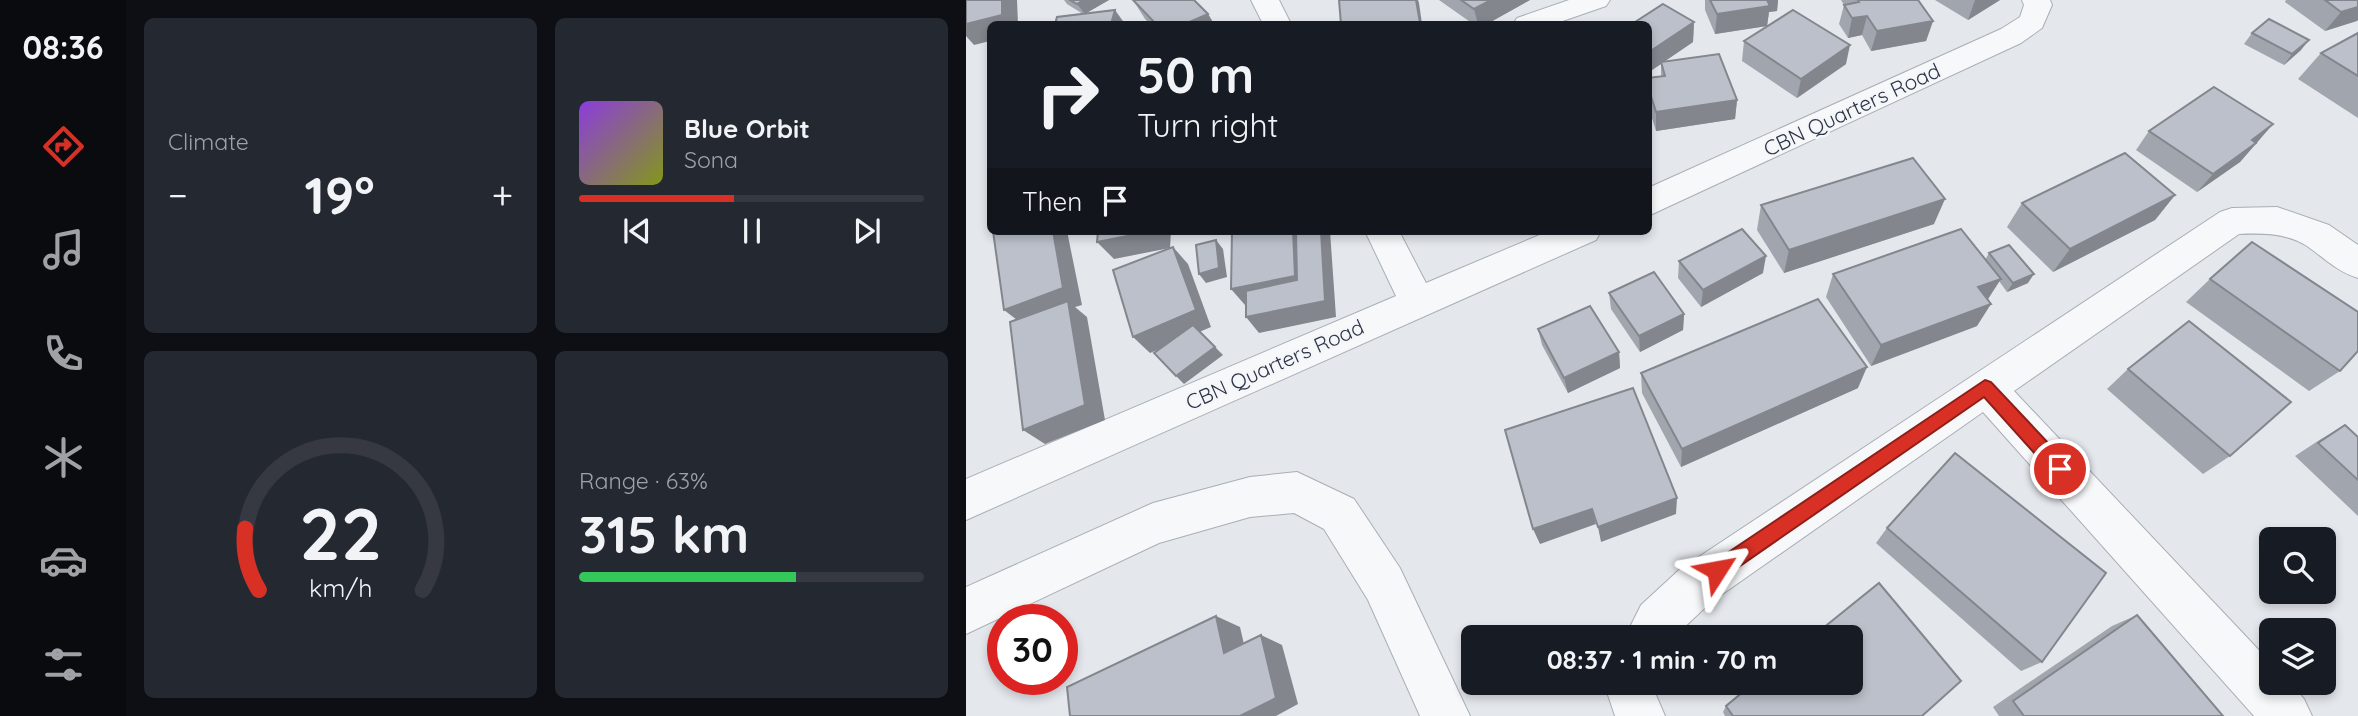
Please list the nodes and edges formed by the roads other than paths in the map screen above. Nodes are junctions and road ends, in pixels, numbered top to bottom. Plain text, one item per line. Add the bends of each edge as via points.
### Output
1 (1265, 0) edge
2 (1596, 0) edge
3 (2036, 0) edge
4 (1276, 21) edge
5 (1536, 21) edge
6 (1652, 201) edge
7 (1383, 235) edge
8 (1575, 235) edge
9 (2358, 264) edge
10 (1418, 303) junction
11 (1985, 387) junction
12 (966, 500) edge
13 (966, 611) edge
14 (1655, 625) edge
15 (1632, 695) edge
16 (1445, 716) edge
17 (1640, 716) edge
18 (2287, 716) edge

1 - 4 street
2 - 5 street
3 - 6 street, CBN Quarters Road via 2032,22 2011,36
7 - 10 street
8 - 10 street, CBN Quarters Road
9 - 11 street via 2317,235 2277,220 2232,221
10 - 12 street, CBN Quarters Road
11 - 14 street via 1695,586
11 - 18 street
13 - 16 street via 1153,524 1250,497 1297,492 1339,514 1384,584
15 - 17 street

